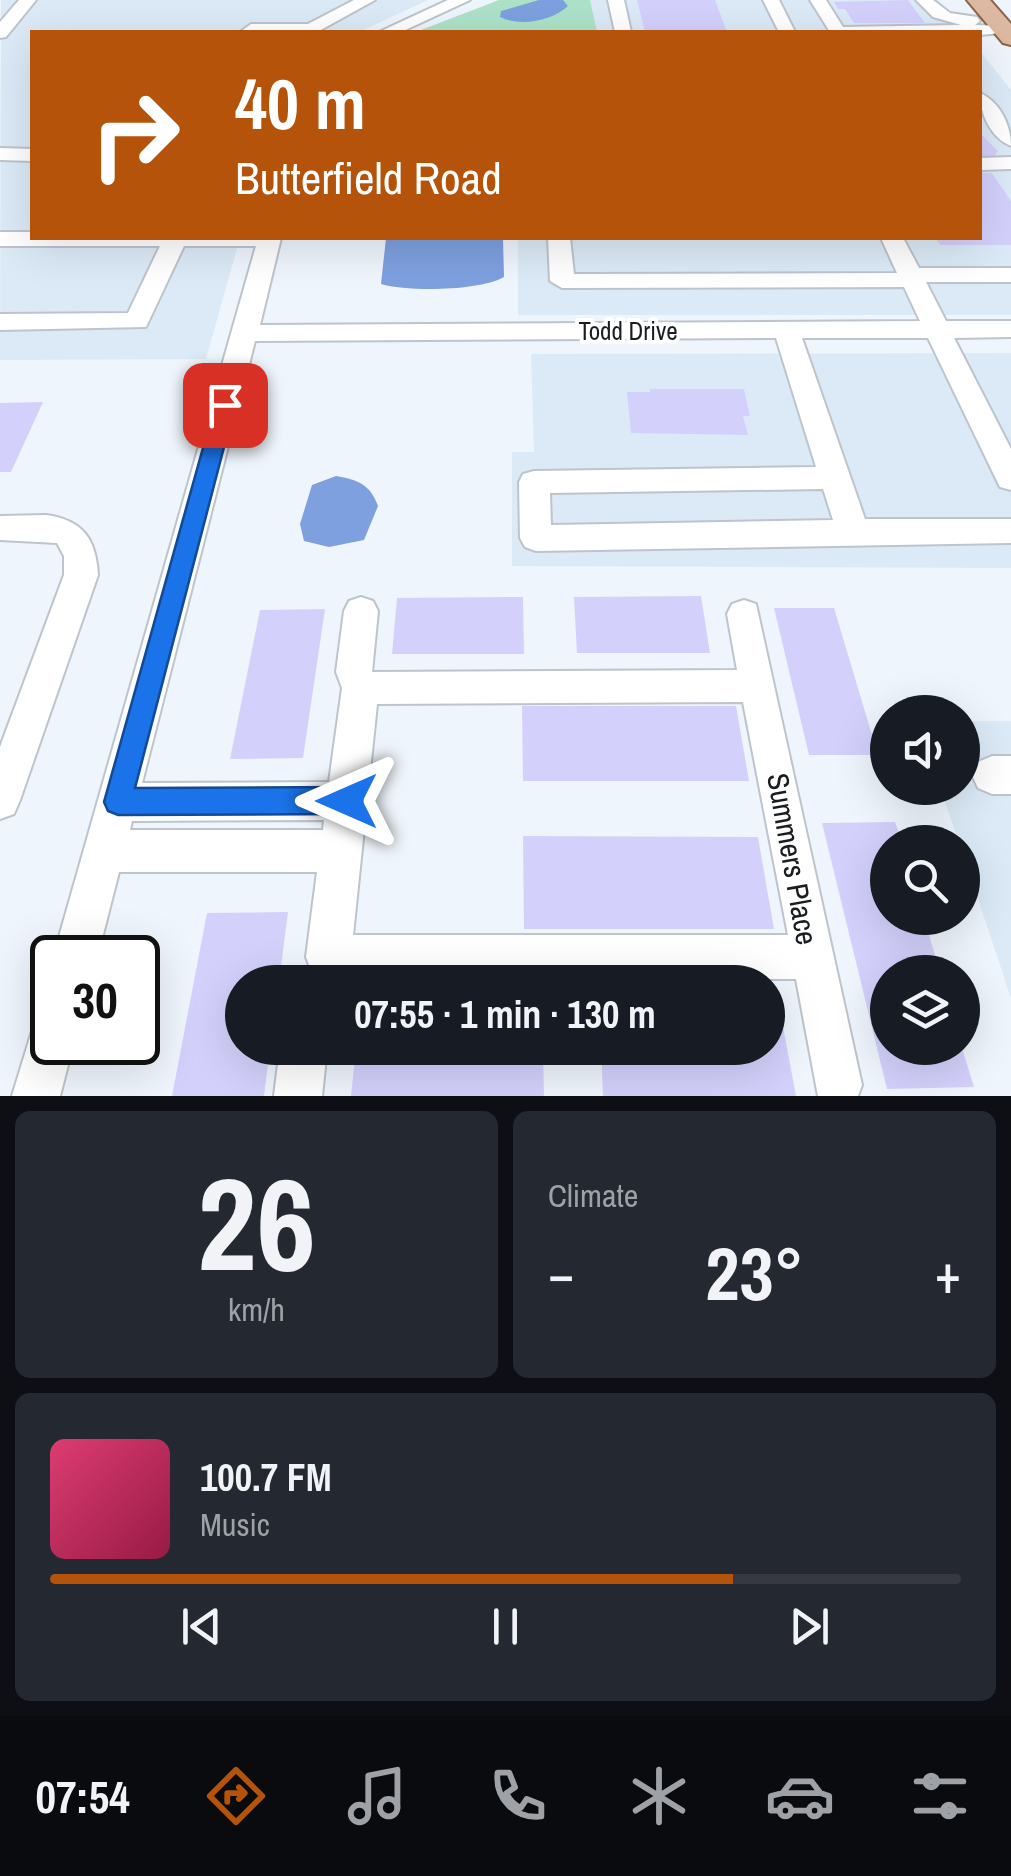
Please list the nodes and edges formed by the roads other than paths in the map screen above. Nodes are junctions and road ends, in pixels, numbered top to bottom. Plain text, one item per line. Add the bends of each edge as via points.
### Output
1 (28, 0) edge
2 (367, 0) edge
3 (462, 0) edge
4 (616, 0) edge
5 (771, 0) edge
6 (818, 0) edge
7 (924, 0) edge
8 (978, 0) edge
9 (1004, 29) edge
10 (250, 30) edge
11 (393, 30) edge
12 (622, 30) edge
13 (787, 30) edge
14 (838, 30) edge
15 (949, 30) edge
16 (0, 33) edge
17 (982, 102) edge
18 (1011, 140) edge
19 (0, 154) edge
20 (30, 155) edge
21 (1011, 163) edge
22 (982, 164) edge
23 (29, 233) edge
24 (0, 239) edge
25 (175, 240) edge
26 (269, 240) edge
27 (558, 240) edge
28 (893, 240) edge
29 (1011, 276) edge
30 (911, 278) junction
31 (0, 322) edge
32 (786, 330) junction
33 (938, 330) junction
34 (1011, 330) edge
35 (245, 333) junction
36 (834, 478) junction
37 (1011, 479) edge
38 (0, 528) edge
39 (1011, 531) edge
40 (853, 532) junction
41 (361, 611) dead end
42 (744, 614) dead end
43 (758, 686) junction
44 (360, 688) junction
45 (0, 800) edge
46 (347, 801) junction
47 (118, 802) junction
48 (104, 851) junction
49 (341, 851) junction
50 (80, 935) edge
51 (814, 957) junction
52 (322, 965) edge
53 (424, 965) edge
54 (45, 1065) edge
55 (302, 1065) edge
56 (838, 1084) dead end
57 (36, 1096) edge
58 (298, 1096) edge

1 - 16 street
2 - 10 street via 311,29
3 - 11 street
4 - 12 street
5 - 13 street
6 - 14 street
7 - 9 street via 949,20
8 - 9 main road
9 - 15 street
17 - 18 street
19 - 20 street
21 - 22 street
23 - 24 street
25 - 31 street via 137,321
26 - 35 street
27 - 30 street via 562,280
28 - 30 street
29 - 30 street
30 - 33 street
32 - 33 street, Todd Drive
32 - 35 street, Todd Drive
32 - 36 street
33 - 34 street, Todd Drive
33 - 37 street
35 - 47 street
36 - 40 street
36 - 40 street via 534,482 536,538
38 - 45 street via 66,531 82,554 81,575
39 - 40 street
41 - 44 street, Summers Place via 354,672
42 - 43 street, Summers Place
43 - 44 street
43 - 51 street, Summers Place
44 - 46 street, Summers Place
46 - 47 street
46 - 49 street, Summers Place
47 - 48 street
48 - 49 street
48 - 50 street
49 - 52 street, Summers Place
51 - 53 street, Summers Place
51 - 56 street
54 - 57 street
55 - 58 street

